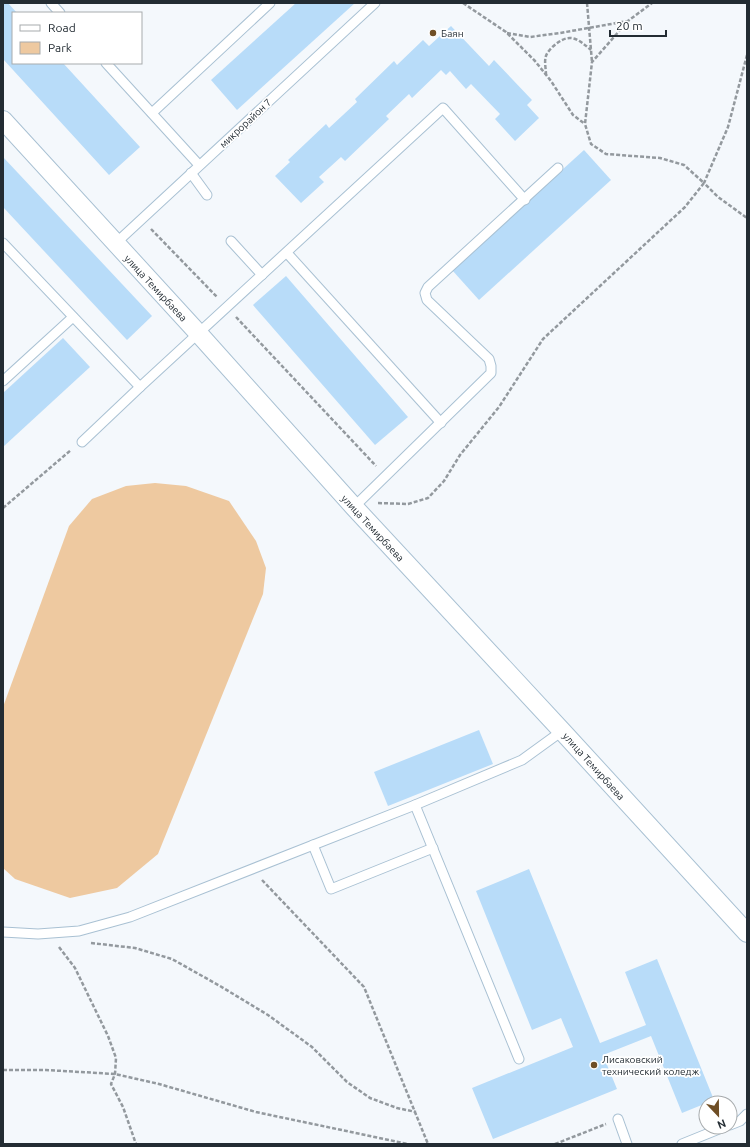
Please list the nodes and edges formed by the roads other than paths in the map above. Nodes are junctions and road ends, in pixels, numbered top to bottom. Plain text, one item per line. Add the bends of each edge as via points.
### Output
1 (51, 3) edge
2 (270, 3) edge
3 (375, 3) edge
4 (59, 12) edge
5 (107, 64) edge
6 (152, 113) junction
7 (3, 120) edge
8 (199, 165) junction
9 (558, 168) dead end
10 (191, 173) junction
11 (207, 195) dead end
12 (525, 200) junction
13 (231, 241) dead end
14 (3, 243) edge
15 (116, 243) junction
16 (287, 253) junction
17 (262, 275) junction
18 (73, 317) junction
19 (199, 334) junction
20 (3, 381) edge
21 (140, 387) junction
22 (440, 422) junction
23 (82, 442) road end
24 (360, 501) junction
25 (562, 731) junction
26 (416, 805) junction
27 (313, 845) junction
28 (433, 848) junction
29 (3, 932) edge
30 (747, 933) edge
31 (519, 1059) dead end
32 (747, 1114) edge
33 (618, 1119) road end
34 (738, 1122) edge
35 (704, 1135) edge
36 (627, 1144) edge
37 (682, 1144) edge

1 - 4 lane
2 - 6 lane
3 - 8 lane, микрорайон 7
5 - 6 lane
6 - 8 lane
7 - 15 street, улица Темирбаева
8 - 10 lane, микрорайон 7
9 - 12 lane
10 - 11 lane
10 - 15 lane, микрорайон 7
12 - 16 lane via 443,108
12 - 22 lane via 433,282 425,293 427,300 489,360 491,366 491,373
13 - 17 lane
14 - 18 lane
15 - 19 street, улица Темирбаева
16 - 17 lane
16 - 22 lane
17 - 19 lane
18 - 20 lane
18 - 21 lane
19 - 21 lane
19 - 24 street, улица Темирбаева
21 - 23 lane
22 - 24 lane
24 - 25 street, улица Темирбаева
25 - 26 lane via 522,760
25 - 30 street, улица Темирбаева
26 - 27 lane
26 - 28 lane
27 - 28 lane via 331,889
27 - 29 lane via 130,917 79,930 38,934
28 - 31 lane
32 - 34 lane
33 - 36 lane
35 - 37 lane

